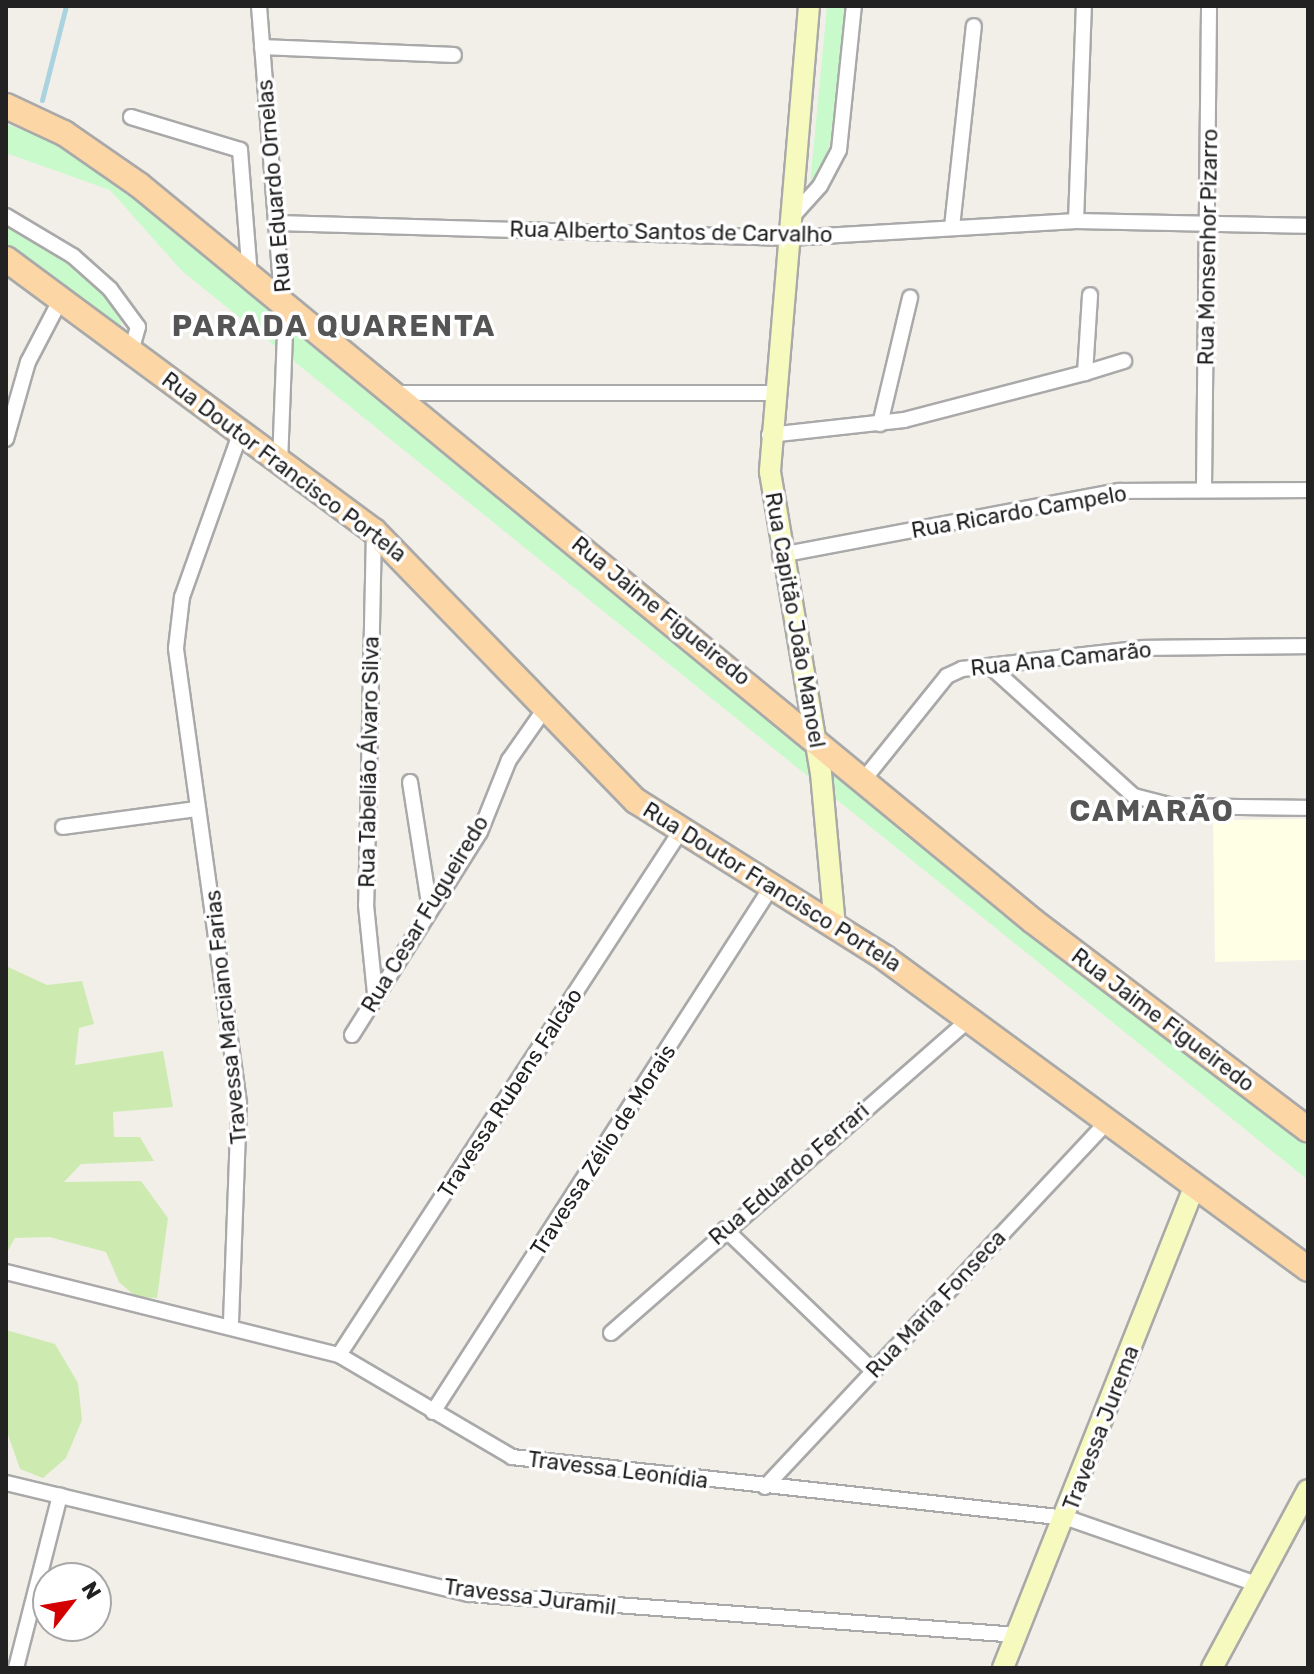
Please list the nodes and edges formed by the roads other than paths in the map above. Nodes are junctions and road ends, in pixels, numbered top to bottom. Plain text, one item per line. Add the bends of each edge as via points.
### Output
1 (259, 6) edge
2 (809, 6) edge
3 (854, 6) edge
4 (1084, 6) edge
5 (1209, 6) edge
6 (974, 26) dead end
7 (262, 47) junction
8 (454, 55) dead end
9 (6, 106) edge
10 (131, 117) dead end
11 (6, 216) edge
12 (1076, 221) junction
13 (277, 223) junction
14 (1209, 224) junction
15 (1308, 226) edge
16 (952, 227) junction
17 (790, 228) junction
18 (6, 259) edge
19 (250, 278) junction
20 (1090, 295) dead end
21 (910, 298) dead end
22 (61, 299) junction
23 (284, 307) junction
24 (131, 351) junction
25 (1124, 361) dead end
26 (1085, 373) junction
27 (392, 393) junction
28 (773, 393) junction
29 (880, 424) junction
30 (240, 434) junction
31 (769, 435) junction
32 (6, 439) edge
33 (280, 462) junction
34 (1204, 487) junction
35 (1308, 490) edge
36 (374, 531) junction
37 (780, 555) junction
38 (1308, 646) edge
39 (991, 667) junction
40 (544, 710) junction
41 (816, 735) junction
42 (865, 778) junction
43 (410, 782) dead end
44 (1308, 808) edge
45 (197, 809) junction
46 (63, 827) dead end
47 (680, 832) junction
48 (772, 886) junction
49 (430, 909) junction
50 (835, 926) junction
51 (375, 993) junction
52 (970, 1019) junction
53 (352, 1035) dead end
54 (1107, 1122) junction
55 (1308, 1130) edge
56 (1195, 1185) junction
57 (725, 1229) junction
58 (1308, 1269) edge
59 (6, 1272) edge
60 (231, 1322) junction
61 (611, 1333) dead end
62 (339, 1355) junction
63 (873, 1371) junction
64 (433, 1412) junction
65 (6, 1483) edge
66 (765, 1487) junction
67 (1308, 1490) edge
68 (60, 1496) junction
69 (1067, 1518) junction
70 (1256, 1584) junction
71 (1018, 1635) junction
72 (16, 1668) edge
73 (1003, 1668) edge
74 (1212, 1668) edge

1 - 7 street, Rua Eduardo Ornelas
2 - 17 main road, Rua Capitão João Manoel
3 - 17 street via 839,150
4 - 12 street
5 - 14 street, Rua Monsenhor Pizarro
6 - 16 street
7 - 8 street
7 - 13 street, Rua Eduardo Ornelas
9 - 19 main road, Rua Jaime Figueiredo via 93,152
10 - 19 street via 240,150
11 - 24 street via 73,256 110,289 138,327
12 - 14 street, Rua Alberto Santos de Carvalho
12 - 16 street, Rua Alberto Santos de Carvalho
13 - 17 street, Rua Alberto Santos de Carvalho
13 - 23 street, Rua Eduardo Ornelas
14 - 15 street, Rua Alberto Santos de Carvalho
14 - 34 street, Rua Monsenhor Pizarro
16 - 17 street, Rua Alberto Santos de Carvalho
17 - 28 main road, Rua Capitão João Manoel
18 - 22 main road, Rua Doutor Francisco Portela
19 - 23 main road, Rua Jaime Figueiredo
20 - 26 street
21 - 29 street
22 - 24 main road, Rua Doutor Francisco Portela
22 - 32 street via 28,362
23 - 27 main road, Rua Jaime Figueiredo
23 - 33 street, Rua Eduardo Ornelas
24 - 30 main road, Rua Doutor Francisco Portela
25 - 26 street
26 - 29 street
27 - 28 street
27 - 41 main road, Rua Jaime Figueiredo
28 - 31 main road, Rua Capitão João Manoel
29 - 31 street
30 - 33 main road, Rua Doutor Francisco Portela
30 - 45 street, Travessa Marciano Farias via 182,597 176,648
31 - 37 main road, Rua Capitão João Manoel
33 - 36 main road, Rua Doutor Francisco Portela
34 - 35 street, Rua Ricardo Campelo
34 - 37 street, Rua Ricardo Campelo via 1119,491
36 - 40 main road, Rua Doutor Francisco Portela
36 - 51 street, Rua Tabelião Álvaro Silva via 366,905
37 - 41 main road, Rua Capitão João Manoel
38 - 39 street, Rua Ana Camarão via 1143,648
39 - 42 street, Rua Ana Camarão via 947,676
39 - 44 street via 1134,796 1173,806
40 - 47 main road, Rua Doutor Francisco Portela via 616,783
40 - 49 street, Rua Cesar Fugueiredo
41 - 42 main road, Rua Jaime Figueiredo
41 - 50 main road, Rua Capitão João Manoel
42 - 55 main road, Rua Jaime Figueiredo via 1033,921
43 - 49 street, Rua Tabelião Álvaro Silva
45 - 46 street
45 - 60 street, Travessa Marciano Farias via 207,841 239,1103
47 - 48 main road, Rua Doutor Francisco Portela
47 - 62 street, Travessa Rubens Falcão
48 - 50 main road, Rua Doutor Francisco Portela
48 - 64 street, Travessa Zélio de Morais
49 - 51 street, Rua Cesar Fugueiredo
50 - 52 main road, Rua Doutor Francisco Portela
51 - 53 street, Rua Cesar Fugueiredo
52 - 54 main road, Rua Doutor Francisco Portela
52 - 57 street, Rua Eduardo Ferrari
54 - 56 main road, Rua Doutor Francisco Portela
54 - 63 street, Rua Maria Fonseca
56 - 58 main road, Rua Doutor Francisco Portela
56 - 69 main road, Travessa Jurema
57 - 61 street, Rua Eduardo Ferrari
57 - 63 street
59 - 60 street, Travessa Leonídia
60 - 62 street, Travessa Leonídia
62 - 64 street, Travessa Leonídia
63 - 66 street, Rua Maria Fonseca
64 - 66 street, Travessa Leonídia via 512,1457
65 - 68 street, Travessa Juramil
66 - 69 street, Travessa Leonídia
67 - 70 main road
68 - 71 street, Travessa Juramil via 469,1594
68 - 72 street
69 - 70 street, Travessa Leonídia
69 - 71 main road, Travessa Jurema
70 - 74 main road
71 - 73 main road, Travessa Jurema

